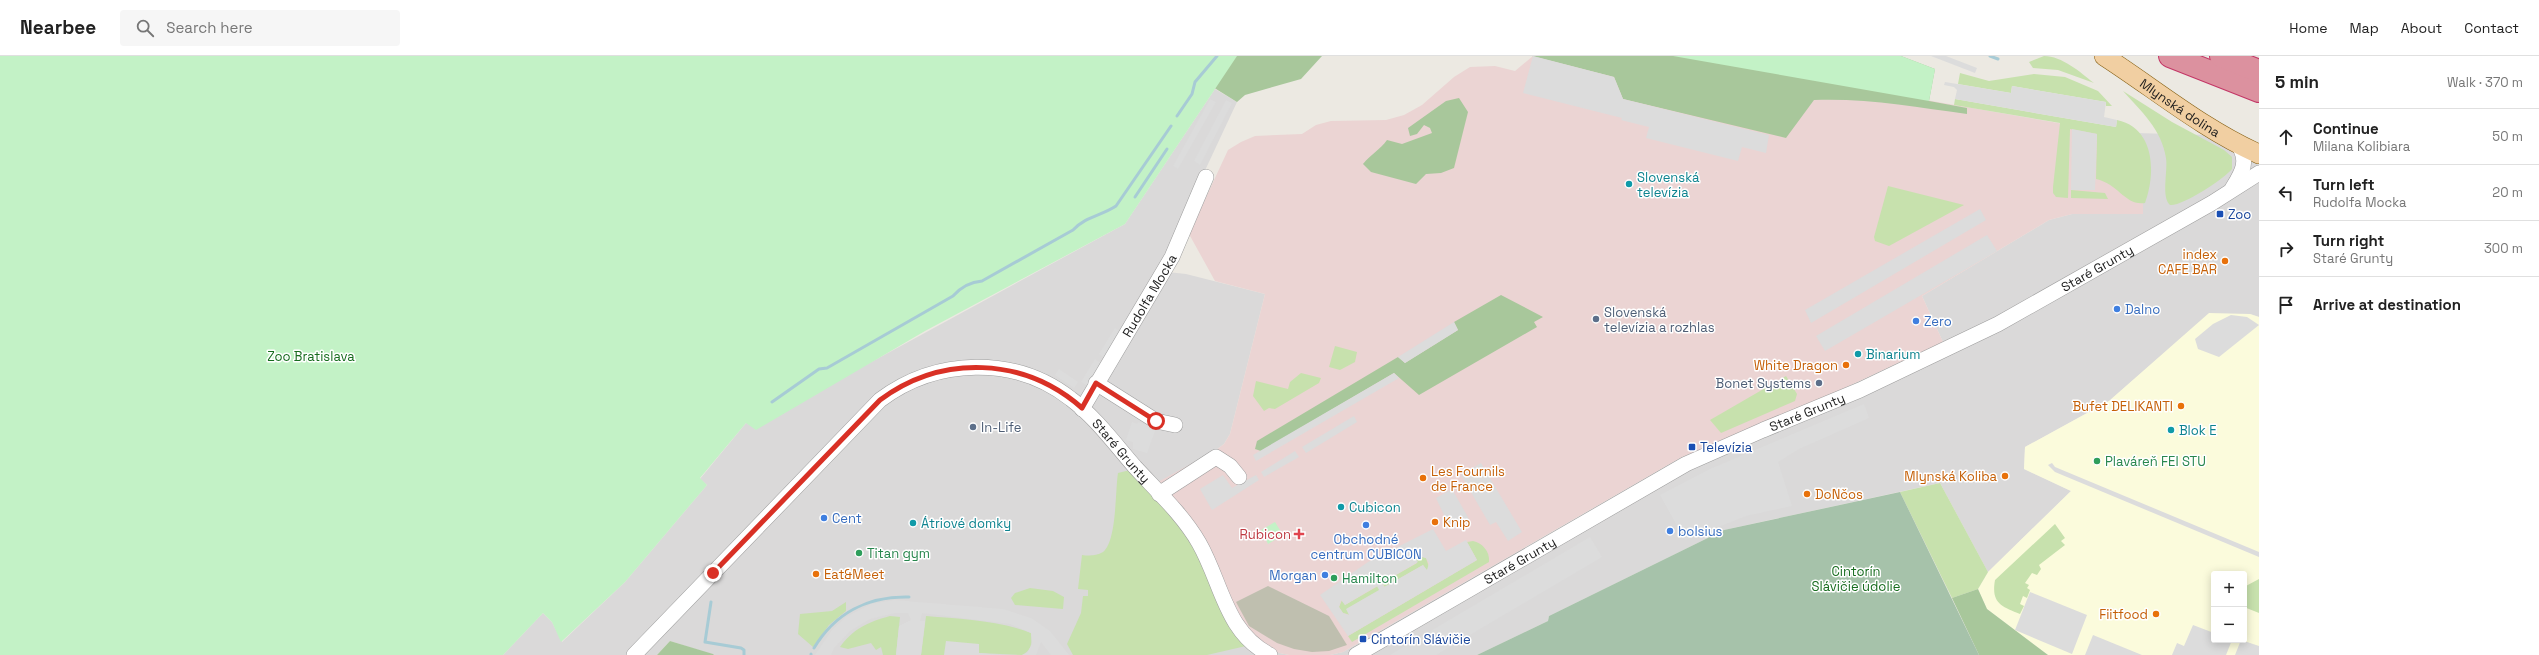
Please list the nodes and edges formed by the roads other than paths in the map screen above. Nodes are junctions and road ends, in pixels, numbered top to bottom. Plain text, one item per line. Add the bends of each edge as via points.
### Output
1 (2104, 56) edge
2 (2170, 56) edge
3 (2221, 56) edge
4 (2259, 71) edge
5 (2259, 91) edge
6 (2238, 145) junction
7 (2259, 154) edge
8 (1206, 177) dead end
9 (2256, 177) edge
10 (2230, 192) junction
11 (1096, 383) junction
12 (1082, 408) junction
13 (1175, 425) dead end
14 (1239, 477) dead end
15 (1159, 494) junction
16 (634, 655) edge
17 (1270, 655) edge
18 (1356, 655) edge

1 - 6 main road, Mlynská dolina via 2171,103
2 - 5 highway
3 - 4 highway
6 - 7 main road, Mlynská dolina
6 - 10 street via 2244,152 2244,164
8 - 11 street, Rudolfa Mocka via 1172,257
9 - 10 street, Staré Grunty
10 - 18 street, Staré Grunty via 1998,324 1860,390 1686,464
11 - 12 street, Rudolfa Mocka
11 - 13 street via 1156,421
12 - 15 street, Staré Grunty
12 - 16 street, Staré Grunty via 1046,383 1028,375 997,367 974,366 946,370 923,376 896,388 858,422
14 - 15 street, Staré Grunty via 1230,466 1216,457
15 - 17 street, Staré Grunty via 1199,543 1228,611 1241,633

